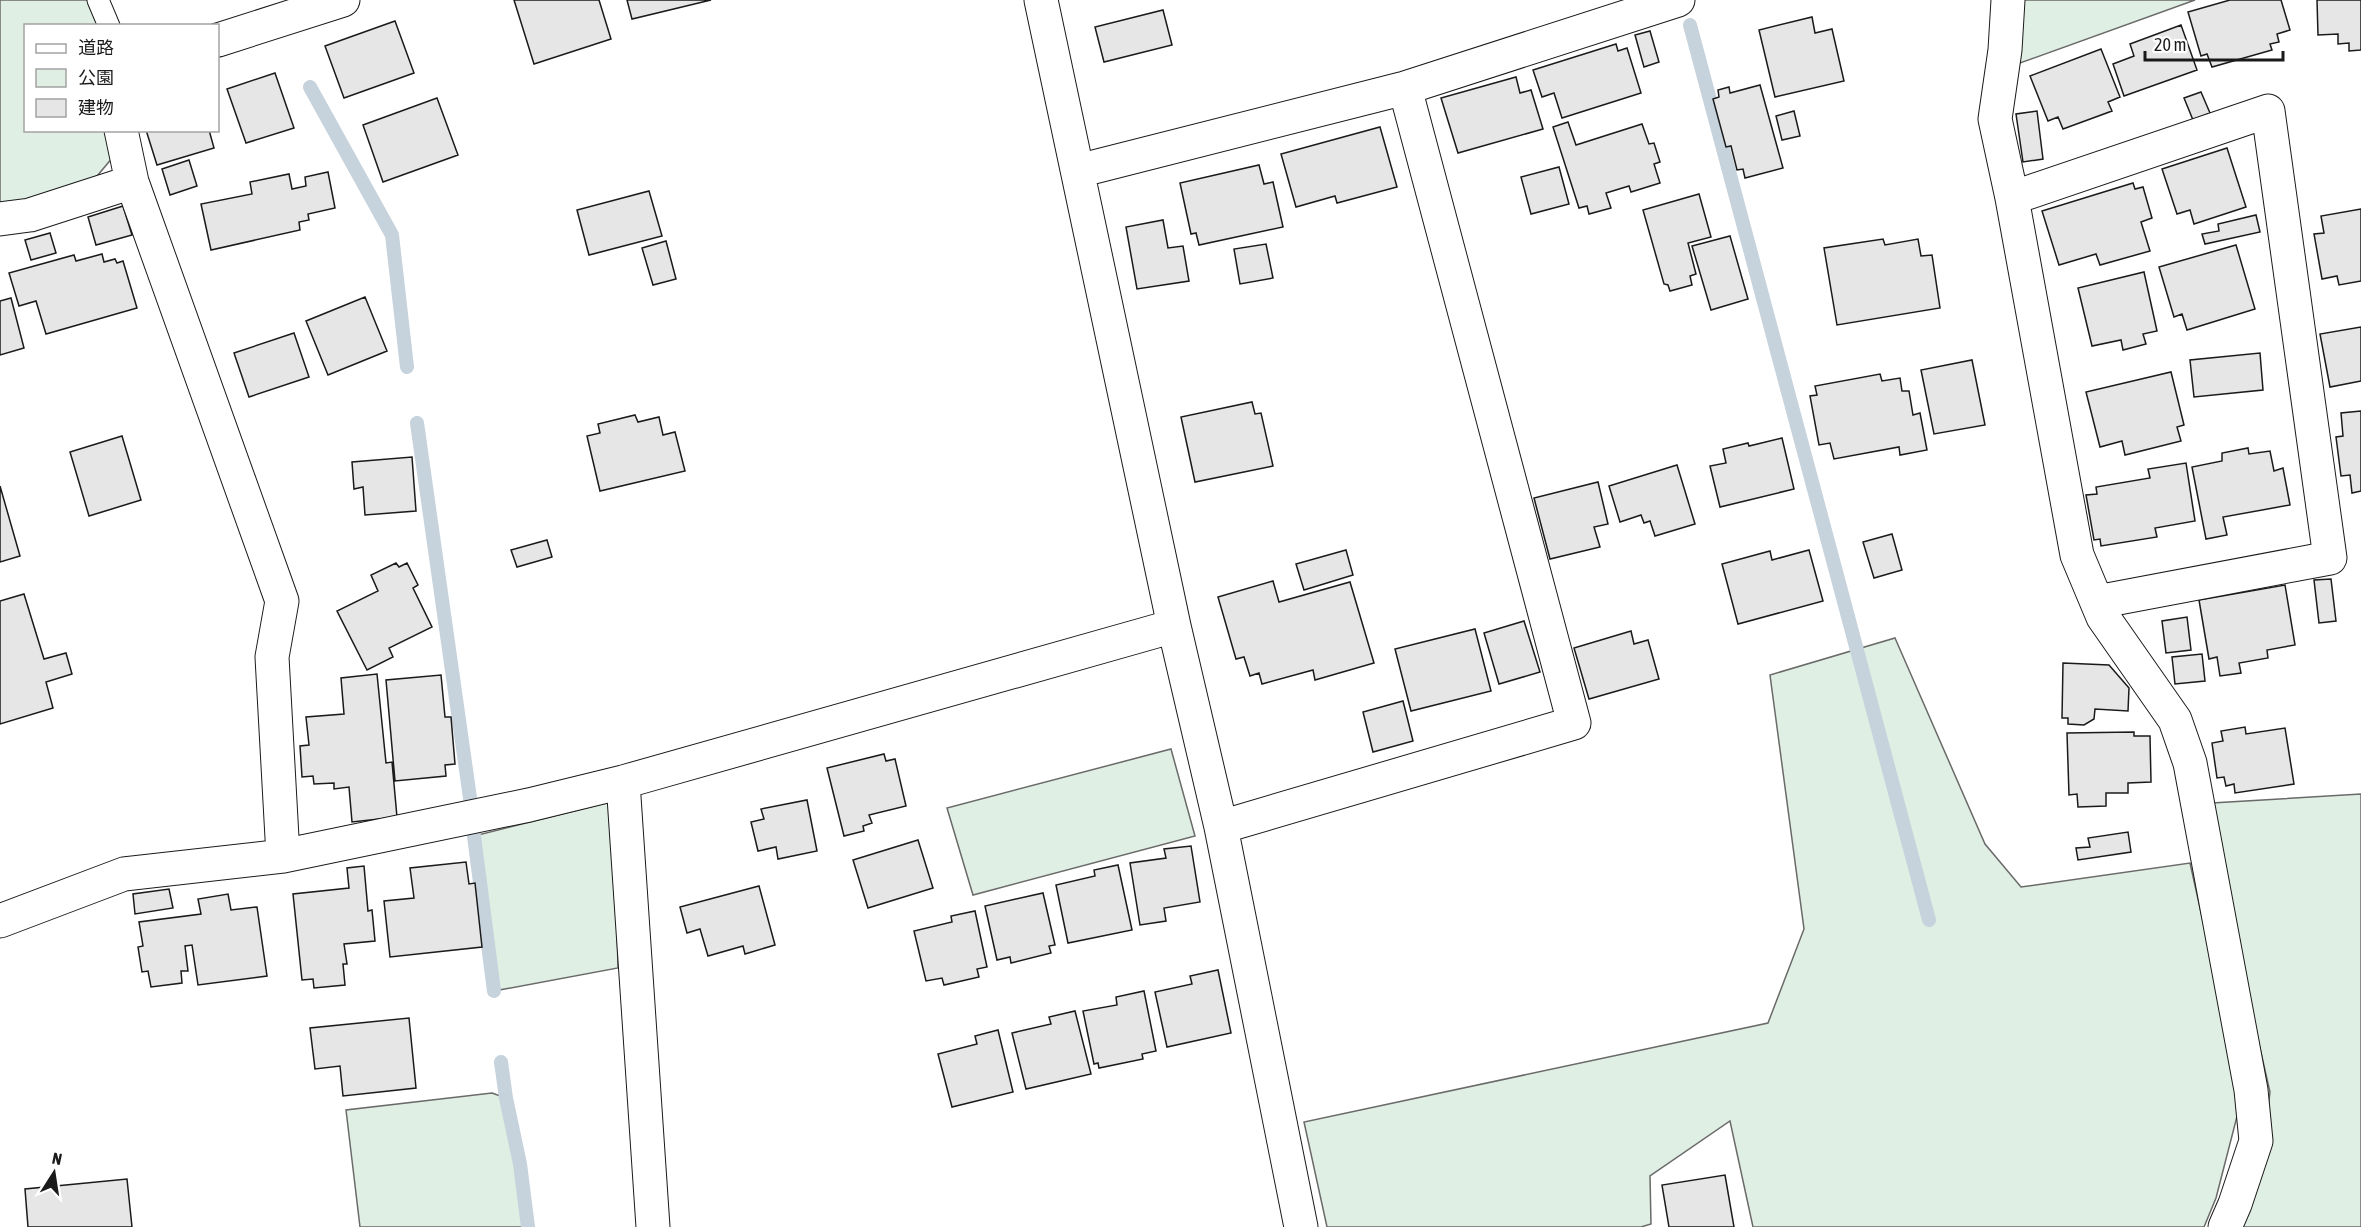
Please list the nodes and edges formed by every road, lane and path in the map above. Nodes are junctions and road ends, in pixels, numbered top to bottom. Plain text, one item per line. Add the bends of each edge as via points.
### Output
1 (98, 0) edge
2 (343, 0) edge
3 (1041, 0) edge
4 (1678, 0) edge
5 (2008, 0) edge
6 (108, 24) edge
7 (219, 40) edge
8 (1405, 88) junction
9 (121, 132) edge
10 (1078, 171) junction
11 (132, 182) junction
12 (2012, 198) junction
13 (0, 219) edge
14 (2097, 602) junction
15 (1174, 626) junction
16 (623, 783) junction
17 (1221, 827) junction
18 (283, 856) junction
19 (0, 921) edge
20 (653, 1227) edge
21 (1301, 1227) edge
22 (2225, 1227) edge

1 - 6 lane
2 - 7 street
3 - 10 street
4 - 8 street
5 - 12 street via 1995,119
8 - 10 street
8 - 17 street via 1574,723
9 - 11 street
10 - 15 street
11 - 13 street via 30,214
11 - 18 street via 282,601 272,657
12 - 14 street via 2077,555
12 - 14 street via 2268,111 2330,558
14 - 22 street via 2103,617 2175,720 2190,763 2251,1090 2256,1141
15 - 16 street
15 - 17 street
16 - 18 street
16 - 20 street
17 - 21 street
18 - 19 street via 124,874

